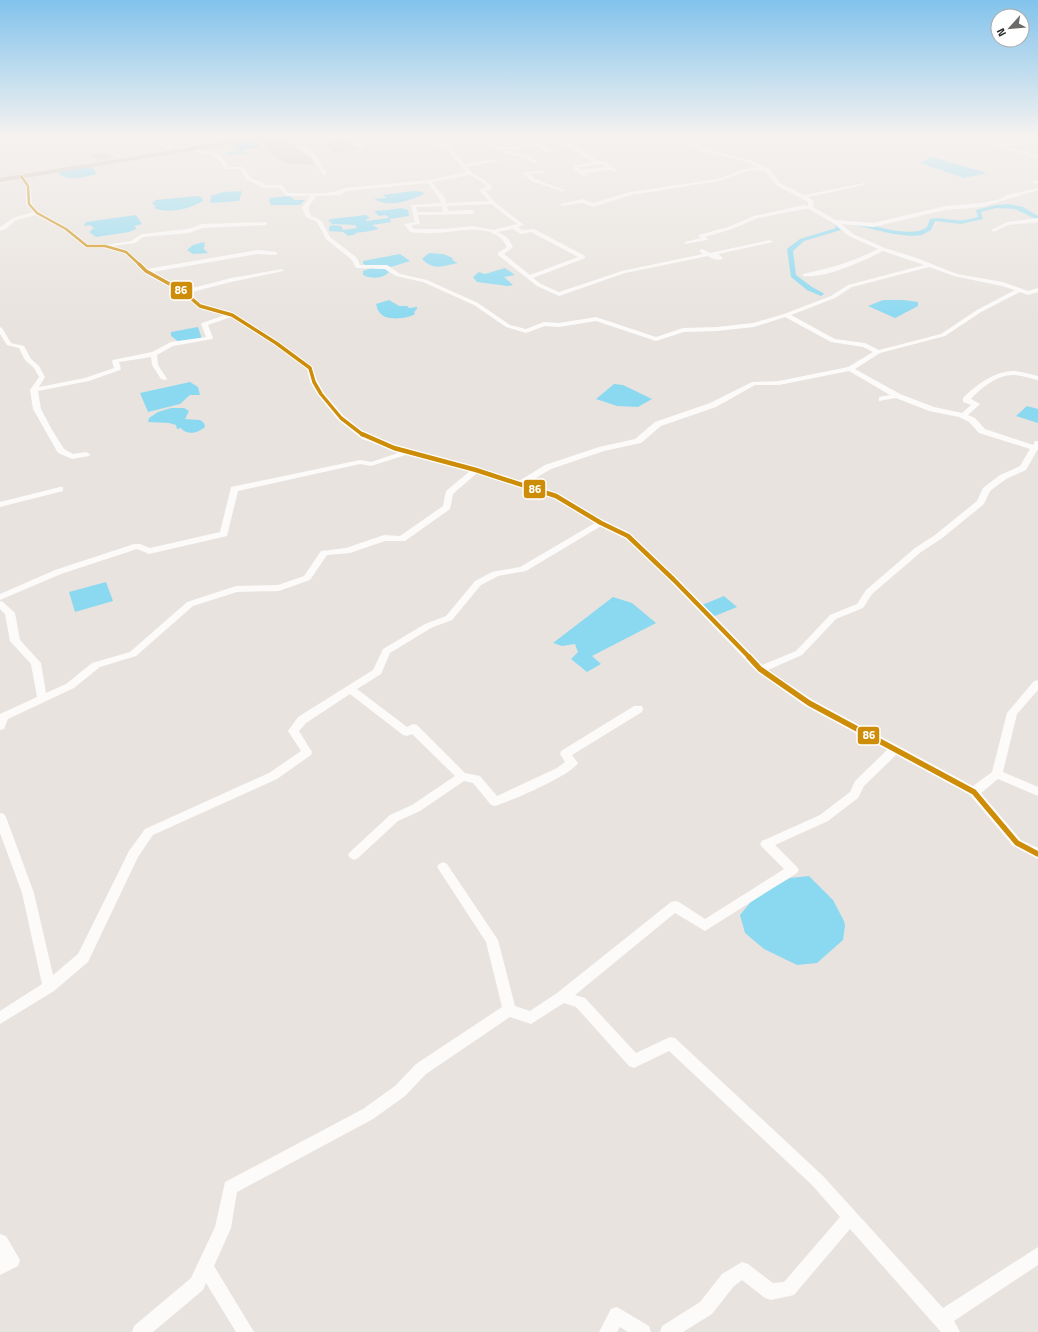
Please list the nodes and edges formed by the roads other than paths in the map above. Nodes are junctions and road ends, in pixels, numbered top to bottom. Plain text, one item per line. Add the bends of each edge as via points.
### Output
1 (29, 197) edge
2 (313, 197) edge
3 (441, 197) edge
4 (489, 197) edge
5 (619, 197) edge
6 (803, 197) edge
7 (1006, 197) edge
8 (493, 202) junction
9 (562, 204) dead end
10 (443, 205) junction
11 (810, 208) junction
12 (472, 212) dead end
13 (37, 213) junction
14 (446, 213) junction
15 (415, 214) junction
16 (1038, 220) edge
17 (835, 222) junction
18 (265, 223) dead end
19 (453, 225) junction
20 (514, 227) junction
21 (0, 229) edge
22 (994, 230) dead end
23 (493, 232) junction
24 (770, 242) dead end
25 (687, 243) dead end
26 (105, 246) junction
27 (883, 249) junction
28 (702, 250) dead end
29 (275, 253) dead end
30 (709, 254) junction
31 (929, 265) junction
32 (281, 270) dead end
33 (146, 271) junction
34 (806, 275) dead end
35 (529, 276) junction
36 (1020, 290) junction
37 (1038, 290) edge
38 (184, 292) junction
39 (232, 315) junction
40 (786, 315) junction
41 (0, 329) edge
42 (878, 352) junction
43 (154, 354) junction
44 (850, 369) junction
45 (1038, 378) edge
46 (164, 379) dead end
47 (34, 390) junction
48 (897, 396) junction
49 (882, 399) dead end
50 (963, 416) junction
51 (1037, 446) edge
52 (409, 452) junction
53 (86, 454) dead end
54 (476, 470) junction
55 (520, 484) junction
56 (60, 489) dead end
57 (0, 505) edge
58 (601, 523) junction
59 (0, 597) edge
60 (0, 604) edge
61 (760, 669) junction
62 (1038, 683) edge
63 (350, 689) junction
64 (42, 699) junction
65 (638, 709) dead end
66 (0, 726) edge
67 (894, 750) junction
68 (997, 774) junction
69 (462, 777) junction
70 (974, 792) junction
71 (1038, 792) edge
72 (0, 817) edge
73 (1038, 854) edge
74 (354, 855) dead end
75 (443, 868) dead end
76 (49, 987) junction
77 (562, 997) junction
78 (509, 1010) junction
79 (0, 1018) edge
80 (850, 1217) junction
81 (0, 1242) edge
82 (1038, 1254) edge
83 (0, 1267) edge
84 (205, 1267) junction
85 (947, 1326) edge
86 (140, 1332) edge
87 (246, 1332) edge
88 (607, 1332) edge
89 (643, 1332) edge
90 (668, 1332) edge

1 - 13 street via 29,204
2 - 40 street via 305,208 309,217 320,221 328,238 355,259 358,267 387,267 398,275 425,281 476,304 508,326 526,331 544,324 559,325 596,319 656,339 683,330 754,325
3 - 10 street
4 - 8 street
5 - 9 street via 593,205 583,201
6 - 11 street via 811,201
7 - 17 street via 982,205 945,208 873,225
8 - 10 street
8 - 20 street via 521,225
10 - 14 street
10 - 15 street via 413,206
11 - 17 street
11 - 25 street via 756,217 701,236 705,239
12 - 14 street
13 - 21 street via 15,218
13 - 26 street via 66,229 87,246
14 - 15 street
14 - 19 street
15 - 19 street via 418,223 407,224 412,231
16 - 22 street via 1007,224
17 - 27 street via 851,235
18 - 26 street via 202,226 189,231 142,236 133,242
19 - 23 street via 482,228
20 - 23 street
20 - 35 street via 521,232 532,230 583,257
23 - 35 street via 506,239 510,247 500,254
24 - 30 street via 713,253 720,258
26 - 33 street via 126,252
27 - 31 street
27 - 34 street via 852,264
28 - 30 street
29 - 33 street via 258,252
30 - 35 street via 624,272 559,294 539,285
31 - 36 street via 956,275
31 - 40 street via 850,286 833,297
32 - 38 street
33 - 38 street
36 - 37 street via 1028,293
36 - 42 street via 979,311 943,336
38 - 39 street via 200,306
39 - 43 street via 204,324 210,338 171,344
39 - 52 street via 310,368 321,394 341,418 365,437
40 - 42 street via 833,341 865,345
41 - 47 street via 9,344 22,347 28,360 37,367 42,377
42 - 44 street
43 - 46 street via 155,365
43 - 47 street via 115,362 118,369 87,380
44 - 48 street
44 - 55 street via 778,383 754,384 713,405 658,424 638,441 602,449 548,467
45 - 50 street via 1014,373 1000,375 976,389 966,400 976,404
47 - 53 street via 37,409 61,451 72,457
48 - 49 street
48 - 50 street via 932,409
50 - 51 street via 972,420 982,432
51 - 61 street via 1023,468 1003,477 986,490 981,502 874,587 860,606 833,617 799,652
52 - 54 street
52 - 59 street via 371,464 360,462 234,489 224,534 149,551 137,546 58,572
54 - 55 street
54 - 64 street via 449,493 447,507 402,539 384,538 347,551 324,553 307,578 280,588 236,589 190,604 133,654 96,665 70,686
55 - 58 street via 556,496
56 - 57 street
58 - 61 street via 628,536
58 - 63 street via 523,569 495,574 478,583 449,618 428,626 386,652 377,672
60 - 64 street via 10,613 15,641 36,663
61 - 67 street via 809,703
62 - 68 street via 1012,713
63 - 69 street via 407,732 413,728
63 - 76 street via 302,720 293,731 307,752 273,776 149,832 133,854 83,958
64 - 66 street via 3,717
65 - 69 street via 565,754 572,763 561,771 495,802 476,779
67 - 70 street
67 - 77 street via 859,784 854,795 830,813 766,844 793,870 705,926 675,906
68 - 70 street
68 - 71 street
69 - 74 street via 416,808 394,818
70 - 73 street via 1018,843
72 - 76 street via 28,893
75 - 78 street via 492,940
76 - 79 street
77 - 78 street via 531,1018
77 - 80 street via 580,1002 634,1061 670,1043 818,1181
78 - 84 street via 421,1069 400,1091 368,1114 230,1187 223,1228
80 - 85 street
80 - 90 street via 788,1289 771,1292 742,1270 728,1280 706,1308
81 - 83 street via 12,1260
82 - 85 street
84 - 86 street via 197,1284
84 - 87 street
88 - 89 street via 618,1315

